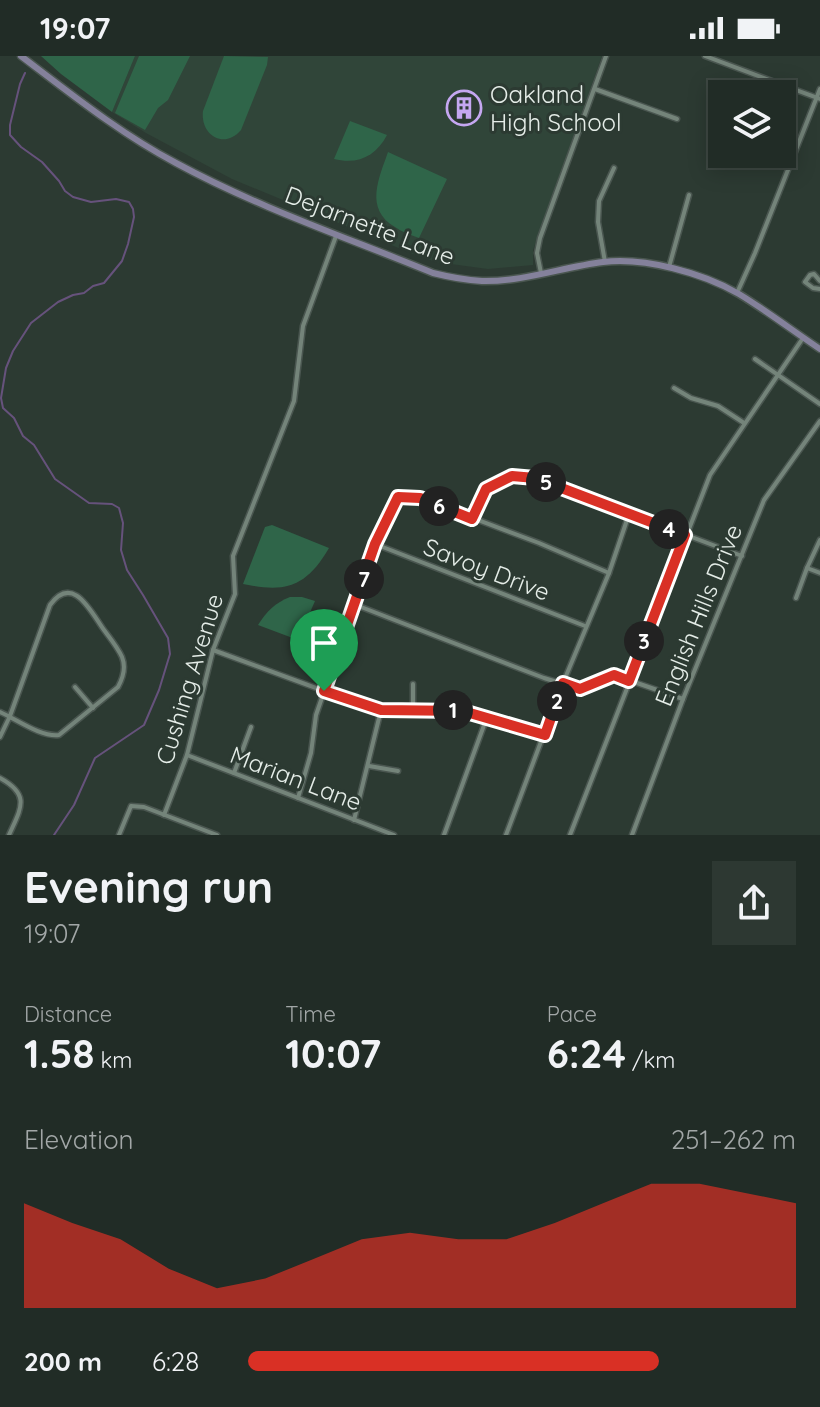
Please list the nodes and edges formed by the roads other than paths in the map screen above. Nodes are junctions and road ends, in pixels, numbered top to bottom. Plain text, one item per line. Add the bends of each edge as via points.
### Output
1 (21, 56) edge
2 (606, 56) edge
3 (705, 56) edge
4 (595, 89) junction
5 (820, 89) edge
6 (818, 99) edge
7 (677, 119) dead end
8 (614, 168) dead end
9 (689, 195) dead end
10 (336, 234) junction
11 (605, 262) junction
12 (669, 267) junction
13 (542, 274) junction
14 (820, 281) edge
15 (820, 289) edge
16 (737, 293) junction
17 (803, 338) junction
18 (820, 349) edge
19 (755, 359) dead end
20 (778, 374) junction
21 (674, 388) dead end
22 (820, 404) edge
23 (820, 421) edge
24 (744, 423) junction
25 (629, 514) junction
26 (472, 519) junction
27 (685, 535) junction
28 (820, 540) edge
29 (375, 544) junction
30 (742, 556) junction
31 (807, 568) junction
32 (609, 573) junction
33 (820, 573) edge
34 (796, 598) dead end
35 (355, 605) junction
36 (585, 626) junction
37 (213, 650) junction
38 (629, 681) junction
39 (563, 683) junction
40 (413, 684) dead end
41 (75, 687) dead end
42 (324, 691) junction
43 (683, 699) junction
44 (93, 708) junction
45 (381, 710) junction
46 (413, 710) junction
47 (0, 712) edge
48 (10, 716) junction
49 (487, 717) junction
50 (251, 727) dead end
51 (545, 735) junction
52 (0, 737) edge
53 (187, 755) junction
54 (369, 766) junction
55 (398, 771) dead end
56 (234, 774) junction
57 (0, 778) edge
58 (298, 798) junction
59 (164, 815) junction
60 (354, 820) junction
61 (9, 835) edge
62 (119, 835) edge
63 (217, 835) edge
64 (394, 835) edge
65 (444, 835) edge
66 (506, 835) edge
67 (570, 835) edge
68 (632, 835) edge

1 - 10 main road, Dejarnette Lane via 111,124 173,162
2 - 4 street
3 - 6 street
4 - 7 street
4 - 13 street via 540,238
5 - 6 street
6 - 16 street
8 - 11 street via 599,201
9 - 12 street
10 - 13 main road, Dejarnette Lane via 459,279
10 - 37 street, Cushing Avenue via 303,326 294,401 233,556 235,594
11 - 12 main road, Dejarnette Lane
11 - 13 main road, Dejarnette Lane
12 - 16 main road, Dejarnette Lane
14 - 15 street via 810,275 805,282
16 - 17 main road, Dejarnette Lane
17 - 18 main road, Dejarnette Lane
17 - 20 street
19 - 20 street
20 - 22 street
20 - 24 street
21 - 24 street
23 - 30 street, English Hills Drive via 764,500
24 - 27 street via 710,475
25 - 26 street via 535,478 512,476 486,489
25 - 27 street
25 - 32 street
26 - 29 street via 420,498 398,497
26 - 32 street
27 - 30 street
27 - 38 street
28 - 31 street
29 - 35 street
29 - 36 street, Savoy Drive
30 - 43 street, English Hills Drive
31 - 33 street
31 - 34 street
32 - 36 street
35 - 39 street
35 - 42 street
36 - 39 street
37 - 42 street
37 - 53 street, Cushing Avenue
38 - 39 street via 614,675 580,689
38 - 43 street
38 - 67 street
39 - 51 street
40 - 46 street
41 - 44 street
42 - 45 street
42 - 58 street
43 - 68 street, English Hills Drive
44 - 48 street via 65,732 52,736
44 - 48 street via 120,683 122,656 82,598 66,593 50,605
45 - 46 street
45 - 54 street
46 - 49 street
47 - 48 street
48 - 52 street
49 - 51 street
49 - 65 street
50 - 56 street
51 - 66 street
53 - 56 street, Marian Lane
53 - 59 street, Cushing Avenue
54 - 55 street
54 - 60 street
56 - 58 street, Marian Lane
57 - 61 street via 19,795 20,811
58 - 60 street, Marian Lane
59 - 62 street via 131,806
59 - 63 street
60 - 64 street, Marian Lane

